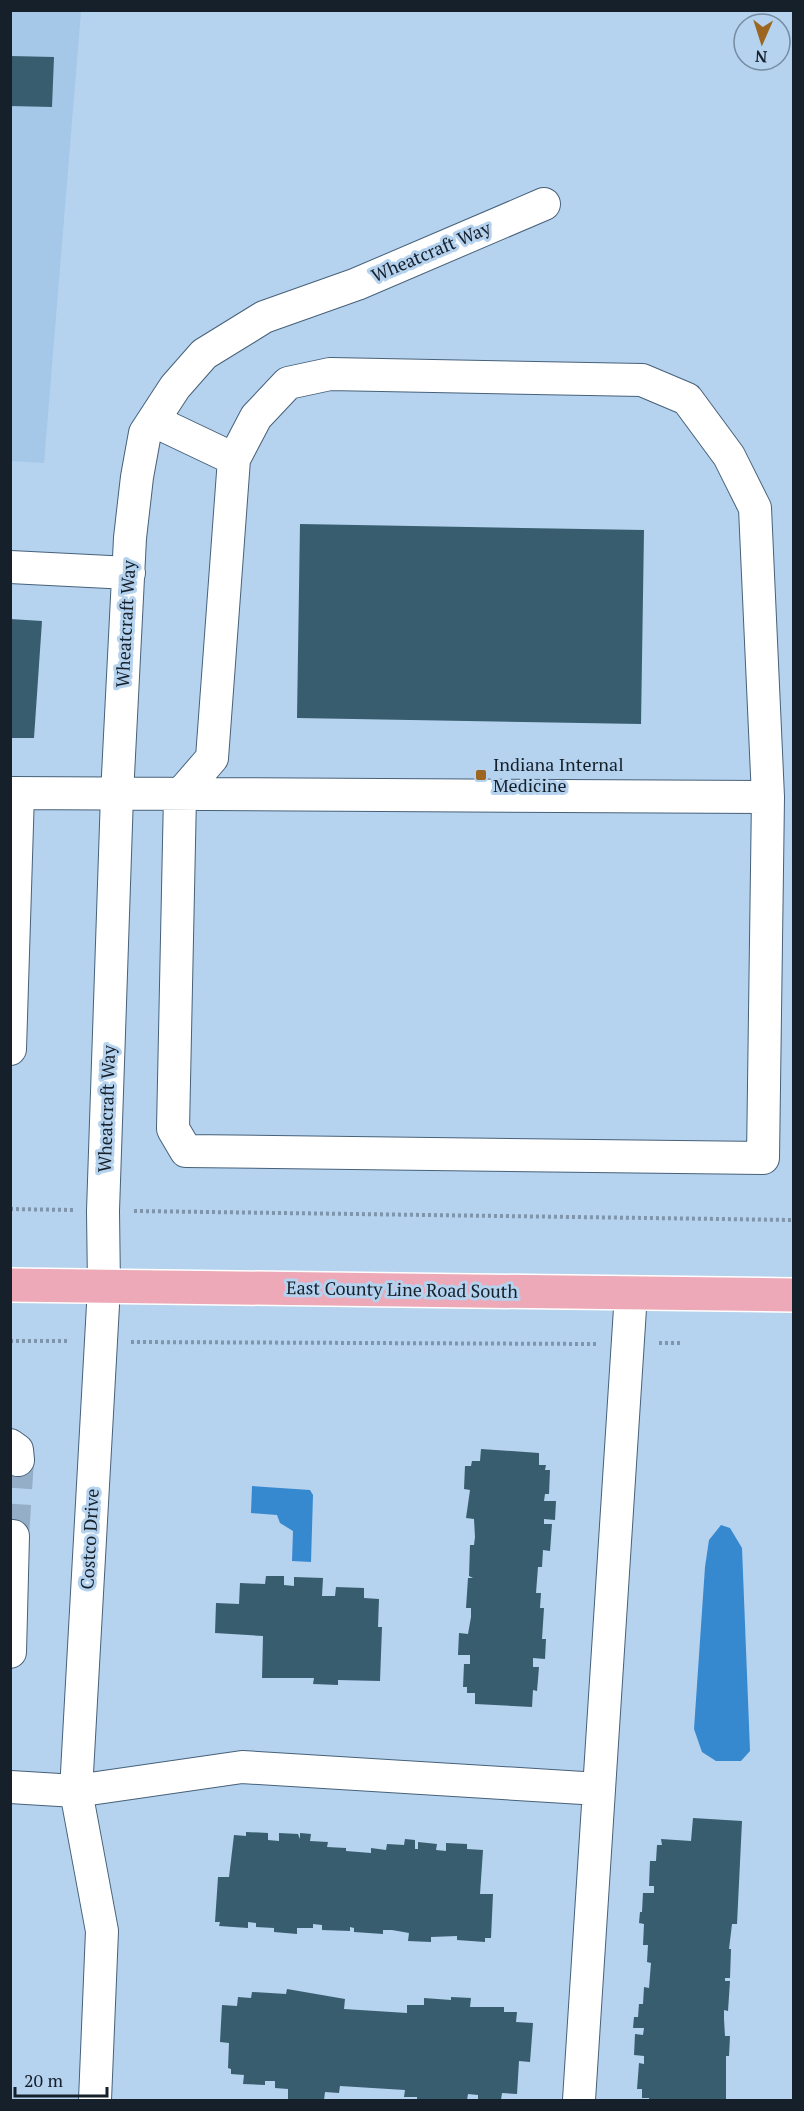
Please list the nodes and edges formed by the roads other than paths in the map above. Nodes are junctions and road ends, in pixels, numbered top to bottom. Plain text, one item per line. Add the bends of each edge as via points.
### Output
1 (544, 204) dead end
2 (154, 421) junction
3 (234, 459) junction
4 (10, 567) edge
5 (129, 573) junction
6 (14, 793) edge
7 (117, 795) junction
8 (180, 795) junction
9 (768, 798) junction
10 (10, 1049) edge
11 (10, 1285) edge
12 (104, 1287) junction
13 (631, 1293) junction
14 (794, 1295) edge
15 (13, 1536) dead end
16 (10, 1652) edge
17 (10, 1787) edge
18 (599, 1789) junction
19 (76, 1791) junction
20 (95, 2100) edge
21 (579, 2100) edge

1 - 2 lane, Wheatcraft Way via 357,284 264,317 204,354 175,387
2 - 3 lane
2 - 5 lane, Wheatcraft Way via 146,433 137,477
3 - 8 lane via 212,758
3 - 9 lane via 256,417 288,383 330,374 642,380 687,399 729,456 755,508
4 - 5 lane
5 - 7 lane, Wheatcraft Way
6 - 7 lane
6 - 10 lane
7 - 8 lane
7 - 12 lane, Wheatcraft Way via 103,1211
8 - 9 lane
8 - 9 lane via 173,1129 186,1151 752,1158 763,1158
11 - 12 main road, East County Line Road South
12 - 13 main road, East County Line Road South
12 - 19 lane, Costco Drive
13 - 14 main road, East County Line Road South
13 - 18 lane
15 - 16 lane
17 - 19 lane
18 - 19 lane via 242,1767
18 - 21 lane
19 - 20 lane, Costco Drive via 102,1931

